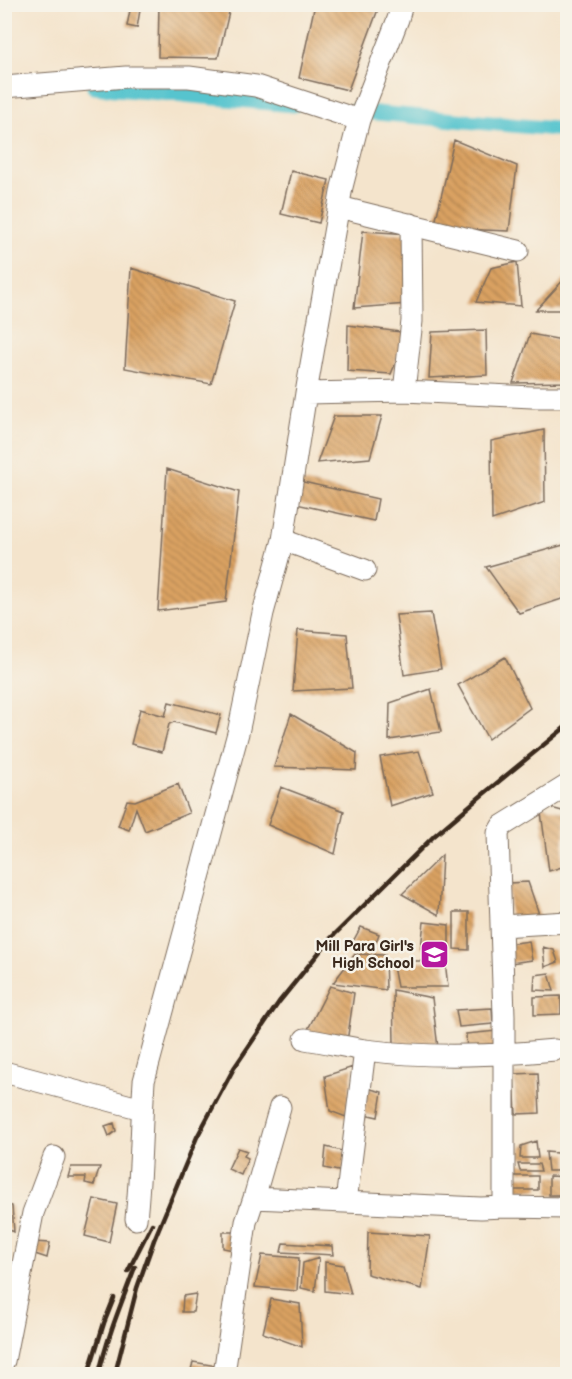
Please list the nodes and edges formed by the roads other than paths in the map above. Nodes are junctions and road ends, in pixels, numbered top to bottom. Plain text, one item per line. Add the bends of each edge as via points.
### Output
1 (402, 4) edge
2 (4, 87) edge
3 (359, 120) junction
4 (339, 207) junction
5 (411, 224) junction
6 (518, 250) dead end
7 (404, 391) junction
8 (306, 393) junction
9 (567, 397) edge
10 (283, 540) junction
11 (365, 570) dead end
12 (567, 785) edge
13 (567, 921) edge
14 (501, 926) junction
15 (305, 1039) dead end
16 (365, 1050) junction
17 (555, 1050) dead end
18 (504, 1055) junction
19 (4, 1072) edge
20 (279, 1107) dead end
21 (142, 1110) junction
22 (54, 1157) dead end
23 (254, 1198) junction
24 (346, 1202) junction
25 (504, 1207) junction
26 (567, 1208) edge
27 (136, 1219) dead end
28 (4, 1361) edge
29 (224, 1374) edge

1 - 3 street
2 - 3 street via 126,77 189,77 256,86
3 - 4 street
4 - 5 street
4 - 8 street
5 - 6 street
5 - 7 street via 412,321
7 - 8 street
7 - 9 street
8 - 10 street
10 - 11 street
10 - 21 street via 262,613 238,733 144,1081
12 - 14 street via 498,832
13 - 14 street
14 - 18 street
15 - 16 street
16 - 18 street
16 - 24 street
17 - 18 street
18 - 25 street
19 - 21 street
20 - 23 street
21 - 27 street
22 - 28 street via 33,1214
23 - 24 street
23 - 29 street via 246,1222
24 - 25 street
25 - 26 street

